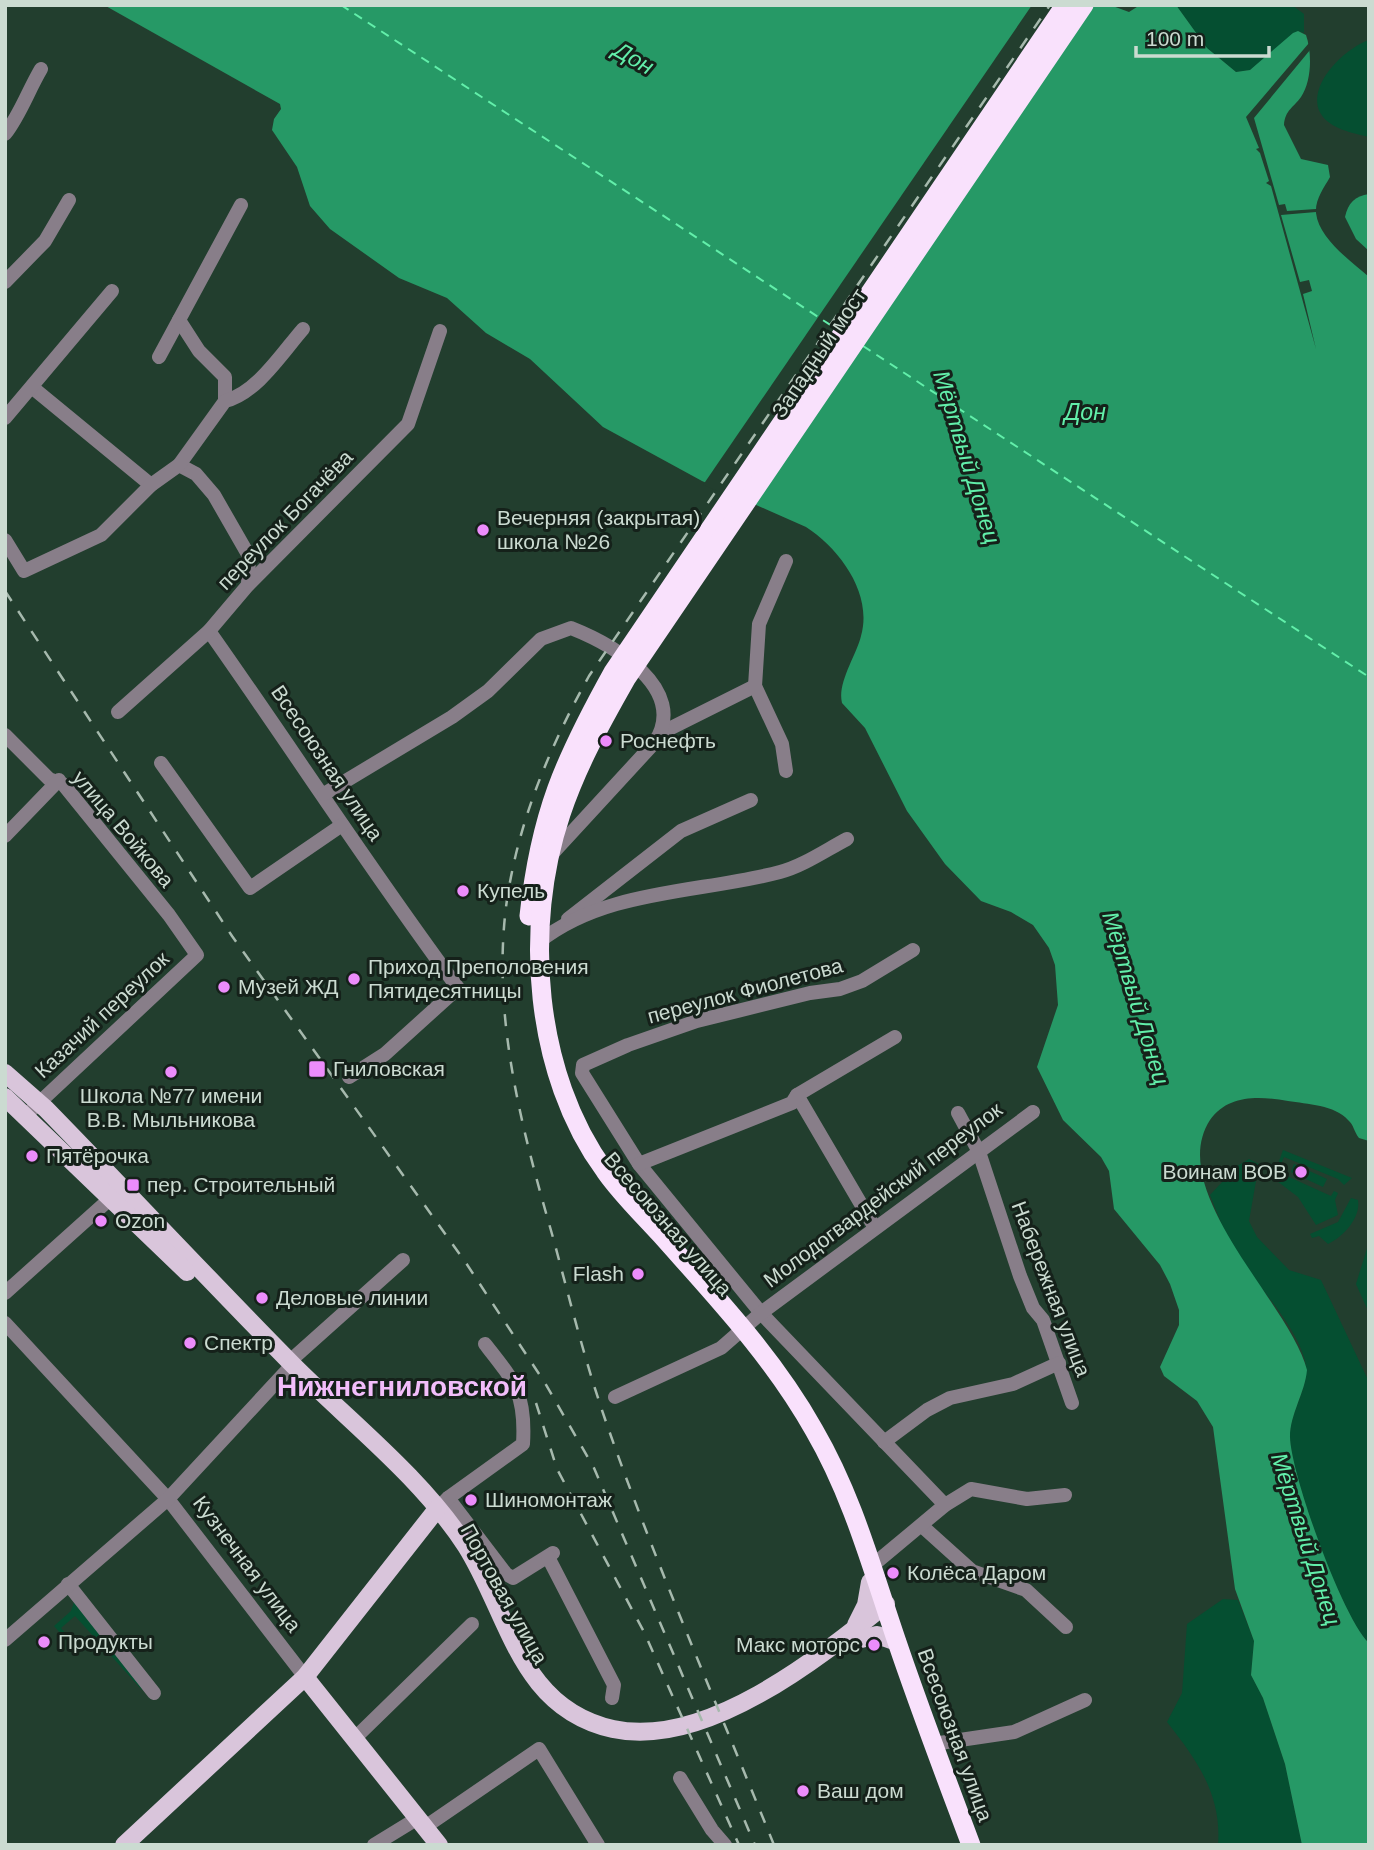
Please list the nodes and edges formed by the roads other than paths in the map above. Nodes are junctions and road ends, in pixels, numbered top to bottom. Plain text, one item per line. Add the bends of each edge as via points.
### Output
1 (1065, 5) edge
2 (1084, 5) edge
3 (41, 69) dead end
4 (5, 134) edge
5 (69, 200) dead end
6 (241, 205) dead end
7 (5, 282) edge
8 (112, 291) dead end
9 (178, 320) junction
10 (303, 328) dead end
11 (440, 331) dead end
12 (159, 357) dead end
13 (33, 388) junction
14 (225, 401) junction
15 (5, 418) edge
16 (178, 465) junction
17 (151, 485) junction
18 (5, 540) edge
19 (786, 561) dead end
20 (248, 585) junction
21 (209, 631) junction
22 (755, 686) junction
23 (118, 712) dead end
24 (591, 726) junction
25 (661, 733) junction
26 (5, 735) edge
27 (161, 763) dead end
28 (786, 771) dead end
29 (59, 780) junction
30 (324, 794) junction
31 (751, 800) dead end
32 (342, 825) junction
33 (5, 836) edge
34 (847, 839) dead end
35 (548, 846) junction
36 (546, 936) junction
37 (913, 950) dead end
38 (193, 958) joint
39 (895, 1037) dead end
40 (5, 1073) edge
41 (349, 1077) dead end
42 (797, 1095) junction
43 (5, 1097) edge
44 (39, 1102) junction
45 (1033, 1112) dead end
46 (958, 1113) dead end
47 (26, 1115) junction
48 (979, 1152) junction
49 (639, 1164) junction
50 (112, 1197) junction
51 (876, 1228) junction
52 (403, 1260) dead end
53 (5, 1293) edge
54 (761, 1313) junction
55 (5, 1324) edge
56 (740, 1334) junction
57 (485, 1344) dead end
58 (1059, 1363) junction
59 (290, 1365) junction
60 (615, 1397) dead end
61 (1072, 1403) dead end
62 (884, 1442) junction
63 (1065, 1495) dead end
64 (168, 1499) junction
65 (945, 1506) junction
66 (439, 1507) junction
67 (922, 1526) junction
68 (872, 1574) junction
69 (68, 1584) junction
70 (885, 1612) junction
71 (472, 1624) dead end
72 (1066, 1627) dead end
73 (855, 1635) junction
74 (5, 1640) edge
75 (897, 1642) junction
76 (305, 1677) junction
77 (154, 1693) dead end
78 (612, 1698) dead end
79 (1086, 1700) dead end
80 (355, 1738) junction
81 (933, 1744) junction
82 (680, 1778) dead end
83 (422, 1823) junction
84 (124, 1845) edge
85 (374, 1845) edge
86 (439, 1845) edge
87 (598, 1845) edge
88 (725, 1845) edge
89 (971, 1845) edge

1 - 24 highway, Западный мост via 650,613
2 - 24 highway, Западный мост
3 - 4 street via 19,107 19,117
5 - 7 street via 45,241
6 - 9 street
8 - 13 street
9 - 12 street
9 - 14 street via 199,351 225,377
10 - 14 street via 239,398
11 - 20 street, переулок Богачёва via 408,424
13 - 15 street
13 - 17 street
14 - 16 street
16 - 17 street
16 - 20 street via 196,474 214,495 249,556
17 - 18 street via 101,535 24,571
19 - 22 street via 759,624
20 - 21 street, переулок Богачёва
21 - 23 street, переулок Богачёва
21 - 30 street, Всесоюзная улица
22 - 25 street
22 - 28 street via 782,744
24 - 35 highway, Всесоюзная улица via 563,767
25 - 30 street via 664,703 651,680 596,638 571,628 541,639 488,691 452,717
25 - 35 street
26 - 29 street, улица Войкова via 49,779
27 - 32 street via 250,888
29 - 33 street
29 - 38 street, улица Войкова via 169,915 197,955
30 - 32 street, Всесоюзная улица
31 - 36 street via 681,831
32 - 41 street, Всесоюзная улица via 458,988 385,1054
34 - 36 street via 781,872 610,907
35 - 36 highway, Всесоюзная улица
35 - 56 highway, Всесоюзная улица via 527,941 530,998 546,1078 561,1121 598,1182
36 - 56 highway, Всесоюзная улица via 542,1007 571,1115 606,1173
37 - 49 street, переулок Фиолетова via 840,989 698,1021 583,1065 586,1084
38 - 44 street, Казачий переулок
39 - 42 street
40 - 44 main road, Портовая улица
42 - 49 street via 792,1103
42 - 51 street
43 - 47 main road, Портовая улица
44 - 47 street
44 - 59 main road, Портовая улица
45 - 48 street, Молодогвардейский переулок
46 - 48 street, Набережная улица
47 - 50 main road, Портовая улица
48 - 51 street, Молодогвардейский переулок
48 - 58 street, Набережная улица via 1020,1276
49 - 54 street
50 - 53 street
50 - 59 main road, Портовая улица
51 - 54 street, Молодогвардейский переулок
52 - 59 street
54 - 56 street, Молодогвардейский переулок
54 - 62 street
55 - 64 street, Кузнечная улица
56 - 60 street, Молодогвардейский переулок
56 - 68 highway, Всесоюзная улица via 782,1378 814,1429 840,1478
57 - 66 street via 518,1387 525,1416 523,1444
58 - 61 street, Набережная улица
58 - 62 street via 1013,1384 950,1398
59 - 64 street
59 - 66 main road, Портовая улица
62 - 65 street
63 - 65 street via 1027,1499 971,1489
64 - 69 street
64 - 76 street, Кузнечная улица
65 - 67 street
66 - 73 main road, Портовая улица via 514,1665 544,1706 570,1725 593,1734 638,1742 698,1730 792,1685
66 - 76 main road
66 - 78 street via 513,1578 550,1555 614,1685
67 - 68 street
67 - 72 street via 972,1571 1026,1590
68 - 70 highway, Всесоюзная улица
68 - 73 main road
69 - 74 street
69 - 77 street
70 - 73 main road, Портовая улица
70 - 75 highway, Всесоюзная улица
71 - 80 street
73 - 75 main road via 877,1635
75 - 81 highway, Всесоюзная улица
76 - 80 main road, Кузнечная улица
76 - 84 main road
79 - 81 street via 1014,1732
80 - 83 main road, Кузнечная улица
81 - 89 highway, Всесоюзная улица
82 - 88 street
83 - 85 street
83 - 86 main road, Кузнечная улица
83 - 87 street via 539,1749

